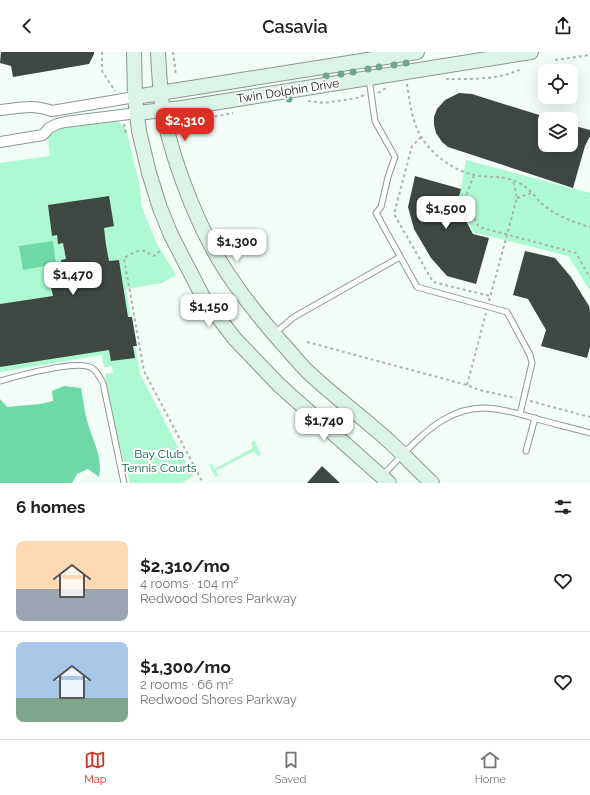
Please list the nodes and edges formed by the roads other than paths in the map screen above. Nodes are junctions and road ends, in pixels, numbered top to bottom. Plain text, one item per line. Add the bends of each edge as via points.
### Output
1 (134, 52) edge
2 (158, 52) edge
3 (417, 52) edge
4 (532, 52) edge
5 (369, 78) junction
6 (161, 92) junction
7 (135, 97) junction
8 (0, 110) edge
9 (163, 110) junction
10 (137, 113) junction
11 (0, 142) edge
12 (400, 257) junction
13 (274, 334) junction
14 (0, 381) edge
15 (520, 414) junction
16 (535, 418) junction
17 (590, 433) edge
18 (526, 450) dead end
19 (404, 455) junction
20 (385, 480) edge
21 (124, 483) edge
22 (432, 483) edge

1 - 7 main road
2 - 6 main road
3 - 6 main road, Twin Dolphin Drive
4 - 5 main road, Twin Dolphin Drive
5 - 9 main road, Twin Dolphin Drive
5 - 12 lane via 375,121 395,157 381,207 376,213
6 - 7 main road, Twin Dolphin Drive
6 - 9 main road
7 - 8 street, Twin Dolphin Drive via 52,111 33,106
7 - 10 main road
9 - 10 main road, Twin Dolphin Drive
9 - 13 main road via 177,161 204,230 234,284
10 - 11 street, Twin Dolphin Drive via 65,122 49,128 43,135
10 - 20 main road via 139,132 160,208 176,246 204,299 235,340 280,386
12 - 13 lane via 294,317
12 - 15 lane via 417,287 507,312 532,363
13 - 19 main road via 306,370
14 - 21 lane via 31,372 78,365 92,368 103,383
15 - 16 lane
15 - 19 lane via 487,408 458,413 430,429
16 - 17 lane
16 - 18 lane
19 - 20 lane
19 - 22 main road

